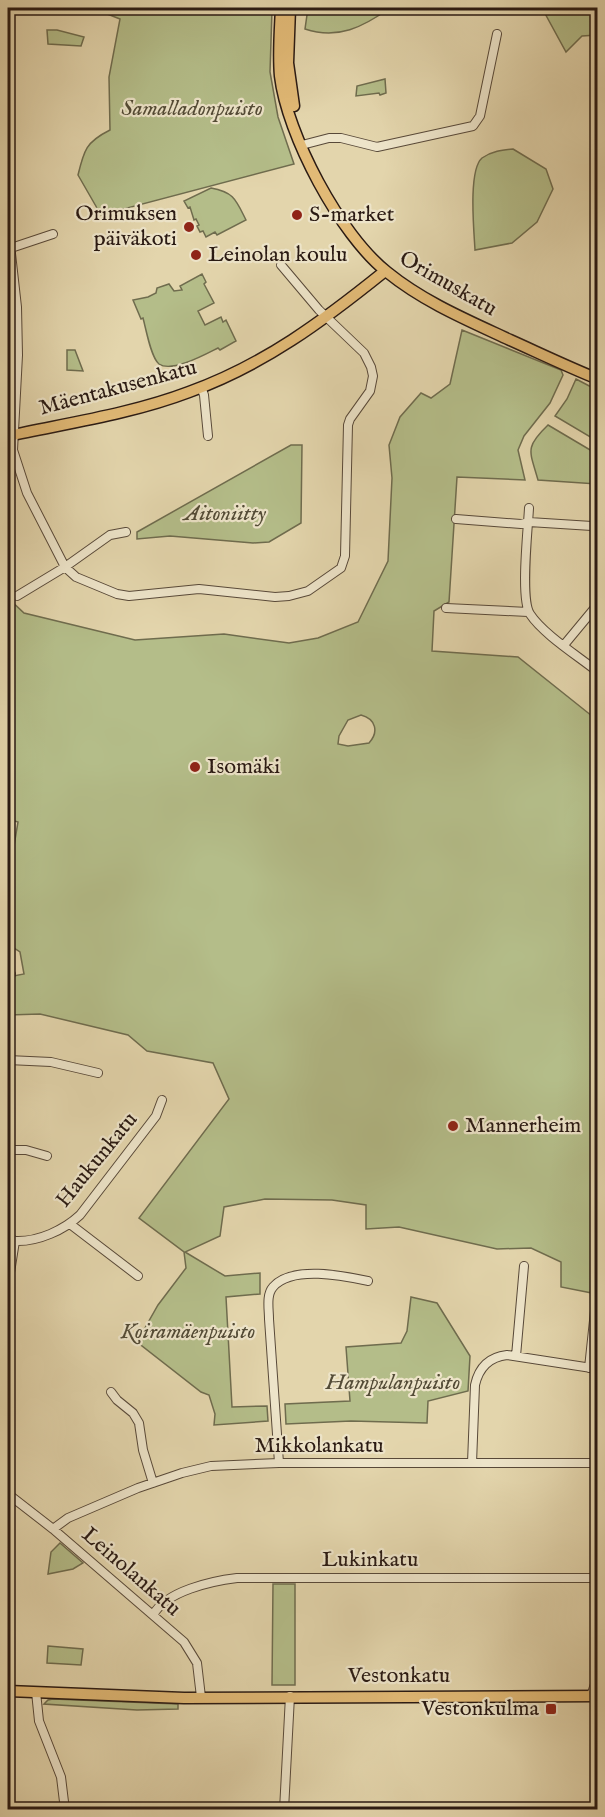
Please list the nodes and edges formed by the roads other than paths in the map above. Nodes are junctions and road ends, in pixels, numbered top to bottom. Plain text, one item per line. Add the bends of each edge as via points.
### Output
1 (281, 8) edge
2 (290, 8) edge
3 (497, 34) dead end
4 (302, 145) junction
5 (8, 227) edge
6 (53, 234) dead end
7 (9, 249) edge
8 (281, 265) dead end
9 (385, 271) junction
10 (327, 318) junction
11 (597, 379) edge
12 (201, 387) junction
13 (11, 435) edge
14 (208, 436) dead end
15 (530, 508) dead end
16 (456, 519) dead end
17 (529, 522) junction
18 (592, 526) dead end
19 (126, 532) dead end
20 (65, 567) junction
21 (17, 596) dead end
22 (597, 604) edge
23 (446, 608) dead end
24 (528, 612) junction
25 (564, 645) junction
26 (597, 672) edge
27 (8, 1060) edge
28 (98, 1073) dead end
29 (162, 1100) dead end
30 (8, 1150) edge
31 (47, 1156) dead end
32 (70, 1224) junction
33 (11, 1239) edge
34 (524, 1266) dead end
35 (138, 1276) dead end
36 (368, 1281) dead end
37 (8, 1285) edge
38 (595, 1311) dead end
39 (516, 1356) junction
40 (593, 1369) edge
41 (111, 1392) dead end
42 (279, 1463) junction
43 (472, 1463) junction
44 (597, 1464) edge
45 (153, 1483) junction
46 (8, 1494) edge
47 (53, 1529) junction
48 (597, 1578) edge
49 (153, 1616) junction
50 (597, 1675) edge
51 (8, 1691) edge
52 (36, 1692) junction
53 (290, 1696) junction
54 (594, 1696) edge
55 (201, 1697) junction
56 (65, 1809) edge
57 (284, 1809) edge

1 - 4 main road, Orimuskatu via 280,78 293,130
2 - 4 main road, Orimuskatu via 288,63
3 - 4 street via 480,116 473,126 377,147 341,138
4 - 9 main road, Orimuskatu via 333,206 357,241
5 - 7 street
6 - 7 street
7 - 13 street via 17,316
8 - 10 street
9 - 10 main road, Mäentakusenkatu
9 - 11 main road, Orimuskatu via 465,319
10 - 12 main road, Mäentakusenkatu via 264,358
10 - 20 street via 364,353 372,376 370,391 348,425 345,556 341,568 308,591 275,597 199,588 129,596 76,577
12 - 13 main road, Mäentakusenkatu via 157,402
12 - 14 street
13 - 20 street via 27,493
15 - 17 street
16 - 17 street via 520,525
17 - 18 street
17 - 24 street via 525,590
19 - 20 street via 110,535
20 - 21 street
22 - 25 street
23 - 24 street
24 - 25 street
25 - 26 street
27 - 28 street via 51,1062
29 - 32 street, Haukunkatu via 148,1126 85,1210
30 - 31 street
32 - 33 street, Haukunkatu via 23,1241
32 - 35 street
33 - 37 street
34 - 39 street
36 - 42 street via 341,1275 292,1276 273,1287 269,1319
38 - 40 street
39 - 40 street
39 - 43 street via 498,1356 477,1375
41 - 45 street via 139,1423
42 - 43 street, Mikkolankatu
42 - 45 street, Mikkolankatu via 211,1466
43 - 44 street, Mikkolankatu
45 - 47 street, Mikkolankatu via 68,1518
46 - 47 street, Leinolankatu
47 - 49 street, Leinolankatu
48 - 49 street, Lukinkatu via 237,1578 173,1597 161,1604
49 - 55 street, Leinolankatu via 193,1654
50 - 54 street
51 - 52 main road, Vestonkatu
52 - 55 main road, Vestonkatu
52 - 56 street via 39,1721 61,1777
53 - 54 main road, Vestonkatu
53 - 55 main road, Vestonkatu
53 - 57 street

